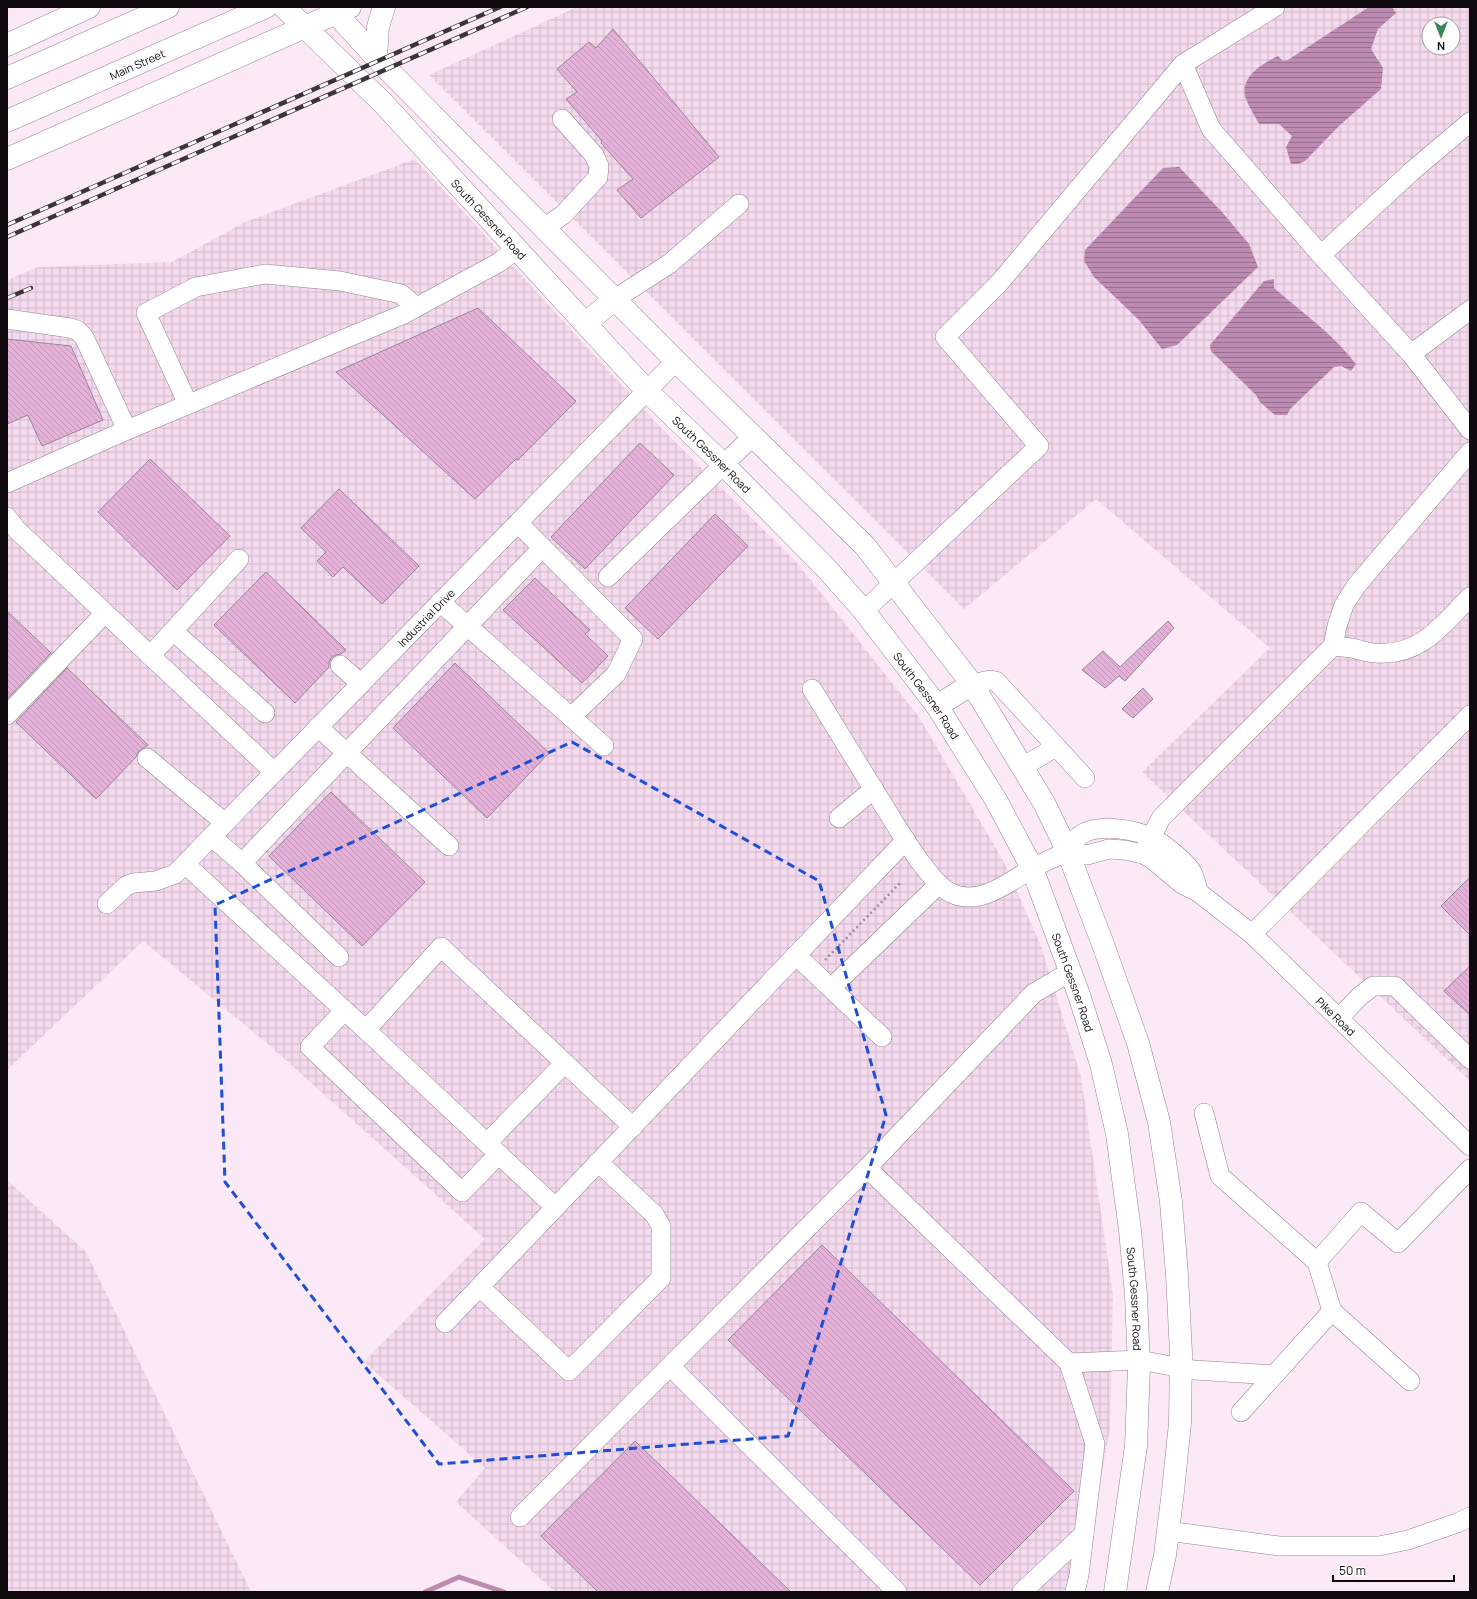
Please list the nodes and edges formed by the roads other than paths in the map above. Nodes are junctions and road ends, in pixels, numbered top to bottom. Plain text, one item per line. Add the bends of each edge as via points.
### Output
1 (89, 7) edge
2 (168, 7) edge
3 (266, 7) edge
4 (284, 7) edge
5 (384, 7) edge
6 (1275, 7) edge
7 (339, 9) edge
8 (305, 28) junction
9 (10, 40) edge
10 (376, 56) junction
11 (1183, 64) junction
12 (7, 78) edge
13 (562, 119) dead end
14 (7, 121) edge
15 (1470, 122) edge
16 (7, 159) edge
17 (739, 204) dead end
18 (544, 228) junction
19 (517, 249) junction
20 (1321, 255) junction
21 (615, 299) junction
22 (416, 308) junction
23 (1470, 310) edge
24 (7, 319) edge
25 (586, 323) junction
26 (1411, 354) junction
27 (676, 361) junction
28 (647, 390) junction
29 (188, 404) junction
30 (127, 430) junction
31 (1470, 430) edge
32 (753, 436) junction
33 (1470, 452) edge
34 (723, 464) junction
35 (7, 483) edge
36 (7, 516) edge
37 (518, 523) junction
38 (542, 548) junction
39 (239, 559) dead end
40 (608, 577) dead end
41 (894, 584) junction
42 (1470, 597) edge
43 (440, 602) junction
44 (864, 611) junction
45 (105, 613) junction
46 (468, 626) junction
47 (173, 630) junction
48 (1333, 646) junction
49 (150, 656) junction
50 (340, 666) dead end
51 (361, 684) junction
52 (972, 684) junction
53 (812, 689) dead end
54 (937, 706) junction
55 (265, 713) dead end
56 (7, 715) edge
57 (1470, 715) edge
58 (571, 717) junction
59 (318, 727) junction
60 (604, 746) dead end
61 (1056, 747) junction
62 (347, 753) junction
63 (147, 758) dead end
64 (1022, 767) junction
65 (274, 772) junction
66 (1085, 778) dead end
67 (874, 789) junction
68 (839, 818) dead end
69 (225, 823) junction
70 (212, 837) junction
71 (1151, 837) junction
72 (906, 840) junction
73 (449, 846) dead end
74 (1067, 850) junction
75 (1142, 854) junction
76 (242, 863) junction
77 (1032, 868) junction
78 (180, 869) junction
79 (938, 885) junction
80 (1198, 892) junction
81 (107, 904) dead end
82 (1252, 934) junction
83 (796, 955) junction
84 (339, 957) dead end
85 (1070, 972) junction
86 (831, 988) junction
87 (344, 1011) junction
88 (1339, 1018) junction
89 (366, 1030) junction
90 (882, 1037) dead end
91 (1470, 1059) edge
92 (565, 1063) junction
93 (1204, 1113) dead end
94 (632, 1127) junction
95 (1470, 1146) edge
96 (493, 1149) junction
97 (598, 1162) junction
98 (867, 1168) junction
99 (1470, 1169) edge
100 (556, 1207) junction
101 (1318, 1262) junction
102 (480, 1287) junction
103 (1332, 1311) junction
104 (445, 1323) dead end
105 (1139, 1360) junction
106 (1069, 1363) junction
107 (670, 1366) junction
108 (1181, 1368) junction
109 (1274, 1375) junction
110 (1410, 1381) dead end
111 (1241, 1412) dead end
112 (520, 1517) dead end
113 (1470, 1517) edge
114 (1168, 1531) junction
115 (1084, 1534) junction
116 (897, 1592) edge
117 (1022, 1592) edge
118 (1075, 1592) edge
119 (1115, 1592) edge
120 (1157, 1592) edge

1 - 9 main road
2 - 12 main road
3 - 14 main road, Main Street
4 - 8 main road, South Gessner Road
5 - 10 main road via 378,27
6 - 11 street
7 - 8 main road
7 - 10 main road
8 - 16 main road
8 - 19 main road, South Gessner Road via 383,103
10 - 18 main road
11 - 20 street via 1211,129
11 - 41 street via 1000,282 945,336 1038,446
13 - 18 street via 594,155 599,166 598,177 564,214
15 - 20 street
17 - 21 street via 669,264
18 - 19 main road
18 - 21 main road
19 - 22 street via 498,263
19 - 25 main road, South Gessner Road
20 - 26 street
21 - 25 main road
21 - 27 main road
22 - 29 street
22 - 29 street via 401,294 340,281 265,274 196,287 146,313
23 - 26 street
24 - 30 street via 70,328 84,336
25 - 28 main road, South Gessner Road
26 - 31 street
27 - 28 street, Industrial Drive
27 - 32 main road
28 - 34 main road, South Gessner Road
28 - 37 street, Industrial Drive
29 - 30 street
30 - 35 street
32 - 34 street
32 - 41 main road via 865,546
33 - 48 street via 1356,586 1344,605
34 - 40 street
34 - 44 main road, South Gessner Road via 826,568
36 - 45 street via 17,530
37 - 38 street
37 - 43 street, Industrial Drive
38 - 46 street
38 - 58 street via 633,639 616,674
39 - 47 street
41 - 44 street
41 - 52 main road
42 - 48 street via 1427,640 1415,646 1395,653 1375,653
43 - 46 street
43 - 51 street, Industrial Drive
44 - 54 main road, South Gessner Road
45 - 49 street
45 - 56 street
46 - 58 street
46 - 62 street
47 - 49 street
47 - 55 street
48 - 71 street via 1161,818
49 - 65 street
50 - 51 street
51 - 59 street, Industrial Drive
52 - 54 main road
52 - 61 street via 996,681
52 - 64 main road
53 - 67 street
54 - 77 main road, South Gessner Road via 996,800
57 - 82 street
58 - 60 street
59 - 62 street
59 - 65 street, Industrial Drive
61 - 64 street
61 - 66 street
62 - 73 street
62 - 76 street
63 - 69 street
64 - 74 main road via 1044,803
65 - 69 street, Industrial Drive
67 - 68 street
67 - 72 street
69 - 70 street, Industrial Drive
70 - 76 street
70 - 78 street, Industrial Drive
71 - 74 street via 1134,831 1104,828 1084,833
71 - 75 street
71 - 80 street via 1168,846 1193,873
72 - 79 street
72 - 83 street
74 - 75 street, Pike Road via 1087,856 1109,849
74 - 77 street
74 - 108 main road via 1138,1043 1159,1122 1171,1202
75 - 80 street, Pike Road via 1182,884
76 - 84 street
77 - 79 street via 1006,886 969,897 952,894
77 - 85 main road, South Gessner Road
78 - 81 street via 156,881 126,886
78 - 87 street
79 - 86 street
80 - 82 street, Pike Road
82 - 88 street, Pike Road
83 - 86 street
83 - 94 street
85 - 98 street via 1034,993
85 - 105 main road, South Gessner Road via 1101,1064 1117,1134 1130,1230
86 - 90 street
87 - 89 street
87 - 96 street via 310,1047 462,1192
88 - 91 street via 1373,986 1394,986
88 - 95 street, Pike Road
89 - 92 street via 441,947
89 - 96 street
92 - 94 street
92 - 96 street
93 - 101 street via 1220,1176
94 - 97 street
96 - 100 street
97 - 100 street
97 - 102 street via 654,1214 661,1226 661,1278 569,1371
98 - 106 street
98 - 107 street
99 - 101 street via 1398,1243 1361,1212
100 - 102 street
101 - 103 street
102 - 104 street
103 - 109 street
103 - 110 street
105 - 106 street
105 - 108 street
105 - 119 main road, South Gessner Road via 1136,1446
106 - 115 street via 1095,1444
107 - 112 street
107 - 116 street
108 - 109 street
108 - 114 main road via 1179,1428
109 - 111 street
113 - 114 street via 1408,1540 1378,1546 1279,1546
114 - 120 main road
115 - 117 street
115 - 118 street

